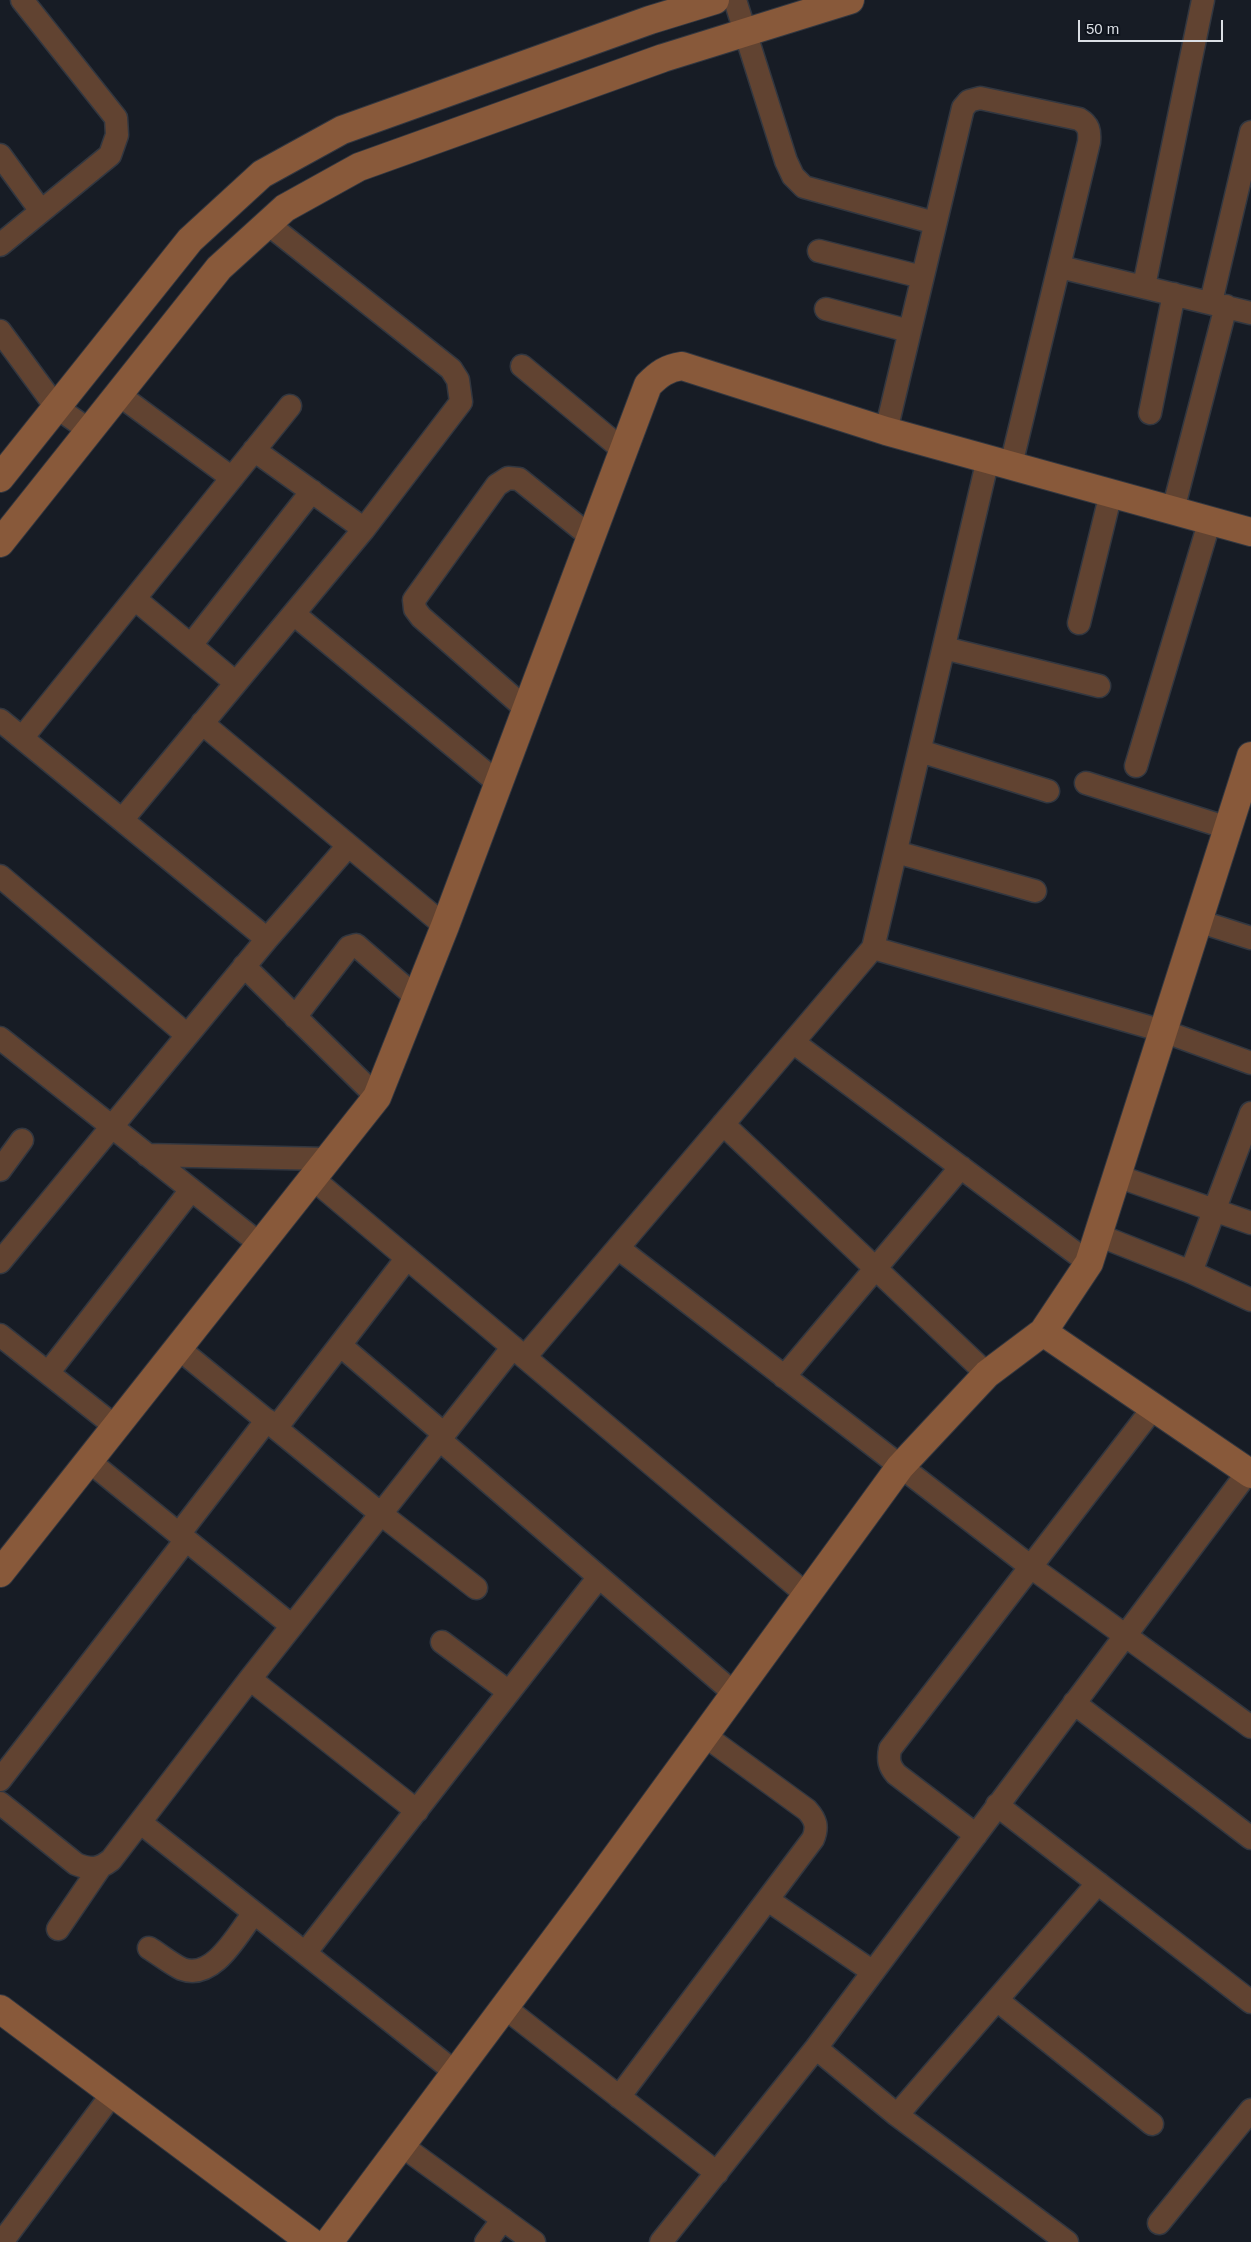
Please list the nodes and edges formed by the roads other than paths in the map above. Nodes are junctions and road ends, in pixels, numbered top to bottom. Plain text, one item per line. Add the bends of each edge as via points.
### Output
1 (22, 0) edge
2 (715, 0) edge
3 (735, 0) edge
4 (850, 0) edge
5 (1203, 0) edge
6 (746, 33) junction
7 (1251, 132) edge
8 (0, 155) edge
9 (41, 211) junction
10 (935, 223) junction
11 (268, 224) junction
12 (0, 245) edge
13 (819, 250) dead end
14 (1060, 267) junction
15 (922, 277) junction
16 (1144, 286) junction
17 (1174, 294) junction
18 (1218, 304) junction
19 (826, 309) dead end
20 (1251, 312) edge
21 (0, 331) edge
22 (910, 331) junction
23 (522, 366) dead end
24 (118, 394) junction
25 (290, 406) dead end
26 (56, 407) junction
27 (1150, 413) dead end
28 (89, 430) junction
29 (886, 431) junction
30 (254, 450) junction
31 (623, 450) junction
32 (1000, 462) junction
33 (0, 478) edge
34 (232, 478) junction
35 (312, 491) junction
36 (1111, 492) junction
37 (1173, 510) junction
38 (1210, 520) junction
39 (364, 529) junction
40 (1251, 532) edge
41 (591, 537) junction
42 (0, 543) edge
43 (135, 599) junction
44 (294, 614) junction
45 (1078, 623) dead end
46 (190, 645) junction
47 (944, 648) junction
48 (236, 683) junction
49 (1099, 686) dead end
50 (526, 709) junction
51 (0, 720) edge
52 (202, 723) junction
53 (22, 738) junction
54 (920, 751) junction
55 (1251, 756) edge
56 (1136, 766) dead end
57 (498, 783) junction
58 (1086, 784) dead end
59 (1048, 791) dead end
60 (122, 820) junction
61 (1228, 828) junction
62 (348, 846) junction
63 (896, 852) junction
64 (0, 876) edge
65 (1035, 891) dead end
66 (1198, 921) junction
67 (444, 926) junction
68 (1251, 938) edge
69 (267, 939) junction
70 (873, 948) junction
71 (244, 966) junction
72 (417, 998) junction
73 (295, 1017) junction
74 (1163, 1031) junction
75 (187, 1035) junction
76 (0, 1038) edge
77 (793, 1042) junction
78 (1251, 1063) edge
79 (377, 1097) junction
80 (1251, 1114) edge
81 (723, 1124) junction
82 (112, 1127) junction
83 (22, 1140) dead end
84 (147, 1155) junction
85 (961, 1167) junction
86 (320, 1169) junction
87 (0, 1170) edge
88 (1117, 1176) junction
89 (192, 1190) junction
90 (1215, 1211) junction
91 (1251, 1223) edge
92 (1098, 1235) junction
93 (260, 1244) junction
94 (618, 1248) junction
95 (407, 1258) junction
96 (0, 1262) edge
97 (1089, 1263) junction
98 (875, 1268) junction
99 (1191, 1272) junction
100 (1251, 1300) edge
101 (1043, 1332) junction
102 (0, 1335) edge
103 (340, 1345) junction
104 (178, 1348) junction
105 (519, 1352) junction
106 (48, 1373) junction
107 (987, 1374) junction
108 (784, 1377) junction
109 (1154, 1407) junction
110 (271, 1424) junction
111 (116, 1427) junction
112 (442, 1437) junction
113 (89, 1461) junction
114 (900, 1467) junction
115 (1249, 1473) edge
116 (381, 1514) junction
117 (182, 1537) junction
118 (1031, 1567) junction
119 (0, 1573) edge
120 (599, 1577) junction
121 (476, 1588) dead end
122 (807, 1595) junction
123 (292, 1626) junction
124 (1124, 1636) junction
125 (442, 1642) dead end
126 (250, 1679) junction
127 (510, 1692) junction
128 (735, 1694) junction
129 (1074, 1703) junction
130 (1251, 1727) edge
131 (704, 1735) junction
132 (0, 1780) edge
133 (0, 1803) edge
134 (998, 1805) junction
135 (417, 1811) junction
136 (141, 1823) junction
137 (976, 1835) junction
138 (1251, 1838) edge
139 (99, 1869) junction
140 (1098, 1883) junction
141 (768, 1900) junction
142 (254, 1913) junction
143 (58, 1929) dead end
144 (149, 1948) dead end
145 (305, 1954) junction
146 (873, 1972) junction
147 (1248, 1993) edge
148 (996, 2000) junction
149 (504, 2007) junction
150 (0, 2009) edge
151 (816, 2048) junction
152 (455, 2072) junction
153 (113, 2094) junction
154 (619, 2097) junction
155 (1251, 2110) edge
156 (898, 2114) junction
157 (1152, 2124) dead end
158 (401, 2145) junction
159 (717, 2173) junction
160 (503, 2219) junction
161 (1159, 2223) dead end
162 (2, 2242) edge
163 (311, 2242) edge
164 (329, 2242) edge
165 (486, 2242) edge
166 (534, 2242) edge
167 (661, 2242) edge
168 (1067, 2242) edge

1 - 9 street via 116,118 117,135 110,155
2 - 26 street via 650,20 342,130 262,174 190,240
3 - 6 street
4 - 6 street
5 - 16 street
6 - 10 street via 786,161 804,188
6 - 11 street via 663,58 359,167 285,208
7 - 18 street
8 - 9 street
9 - 12 street
10 - 14 street via 963,108 969,100 980,98 1079,119 1090,132 1090,142
10 - 15 street
11 - 24 street via 219,268
11 - 39 street via 451,369 458,380 460,402
13 - 15 street
14 - 16 street
14 - 32 street
15 - 22 street
16 - 17 street
17 - 18 street
17 - 27 street
18 - 20 street
18 - 37 street
19 - 22 street
21 - 26 street
22 - 29 street
23 - 31 street
24 - 28 street
24 - 34 street
25 - 30 street
26 - 28 street
26 - 33 street
28 - 42 street
29 - 31 street via 682,366 670,367 648,385
29 - 32 street
30 - 34 street
30 - 35 street
31 - 41 street
32 - 36 street
32 - 47 street
34 - 43 street
35 - 39 street
35 - 46 street
36 - 37 street
36 - 45 street
37 - 38 street
38 - 40 street
38 - 56 street
39 - 44 street
41 - 50 street
41 - 50 street via 519,479 508,478 497,485 414,600 415,610 421,617
43 - 46 street
43 - 53 street
44 - 48 street
44 - 57 street
46 - 48 street
47 - 49 street
47 - 54 street
48 - 52 street
50 - 57 street
51 - 53 street
52 - 60 street
52 - 62 street
53 - 60 street
54 - 59 street
54 - 63 street
55 - 61 street
57 - 67 street
58 - 61 street
60 - 69 street
61 - 66 street
62 - 67 street
62 - 69 street
63 - 65 street
63 - 70 street
64 - 75 street
66 - 68 street
66 - 74 street
67 - 72 street
69 - 71 street
70 - 74 street
70 - 77 street
71 - 73 street
71 - 75 street
72 - 73 street via 356,945 342,955
72 - 79 street
73 - 79 street
74 - 78 street
74 - 88 street
75 - 82 street
76 - 82 street
77 - 81 street
77 - 85 street
79 - 86 street
80 - 90 street
81 - 94 street
81 - 98 street
82 - 84 street
82 - 96 street
83 - 87 street
84 - 86 street
84 - 89 street
85 - 97 street
85 - 98 street
86 - 93 street
86 - 95 street
88 - 90 street
88 - 92 street
89 - 93 street
89 - 106 street
90 - 91 street
90 - 99 street
92 - 97 street
92 - 99 street
93 - 104 street
94 - 105 street
94 - 108 street
95 - 103 street
95 - 105 street
97 - 101 street
98 - 107 street
98 - 108 street
99 - 100 street
101 - 107 street
101 - 109 street
102 - 106 street
103 - 110 street
103 - 112 street
104 - 110 street
104 - 111 street
105 - 112 street
105 - 122 street
106 - 111 street
107 - 114 street
108 - 114 street
109 - 115 street
109 - 118 street
110 - 116 street
110 - 117 street
111 - 113 street
112 - 116 street
112 - 120 street
113 - 117 street
113 - 119 street
114 - 118 street
114 - 122 street
115 - 124 street
116 - 121 street
116 - 123 street
117 - 123 street
117 - 132 street
118 - 124 street
118 - 137 street via 890,1749 888,1759 896,1774
120 - 127 street
120 - 128 street
122 - 128 street
123 - 126 street
124 - 129 street
124 - 130 street
125 - 127 street
126 - 135 street
126 - 136 street
127 - 135 street
128 - 131 street
129 - 134 street
129 - 138 street
131 - 141 street via 813,1817 817,1829 813,1839
131 - 149 street
133 - 139 street via 76,1864
134 - 137 street
134 - 140 street
135 - 145 street
136 - 139 street via 111,1860
136 - 142 street
137 - 146 street
139 - 143 street
140 - 147 street
140 - 148 street
141 - 146 street
141 - 154 street
142 - 144 street via 219,1957 201,1970 181,1968
142 - 145 street
145 - 152 street
146 - 151 street
148 - 156 street
148 - 157 street
149 - 152 street
149 - 154 street
150 - 153 street
151 - 156 street
151 - 159 street
152 - 158 street
153 - 162 street
153 - 163 street
154 - 159 street
155 - 161 street
156 - 168 street
158 - 160 street
158 - 164 street
159 - 167 street
160 - 165 street
160 - 166 street

